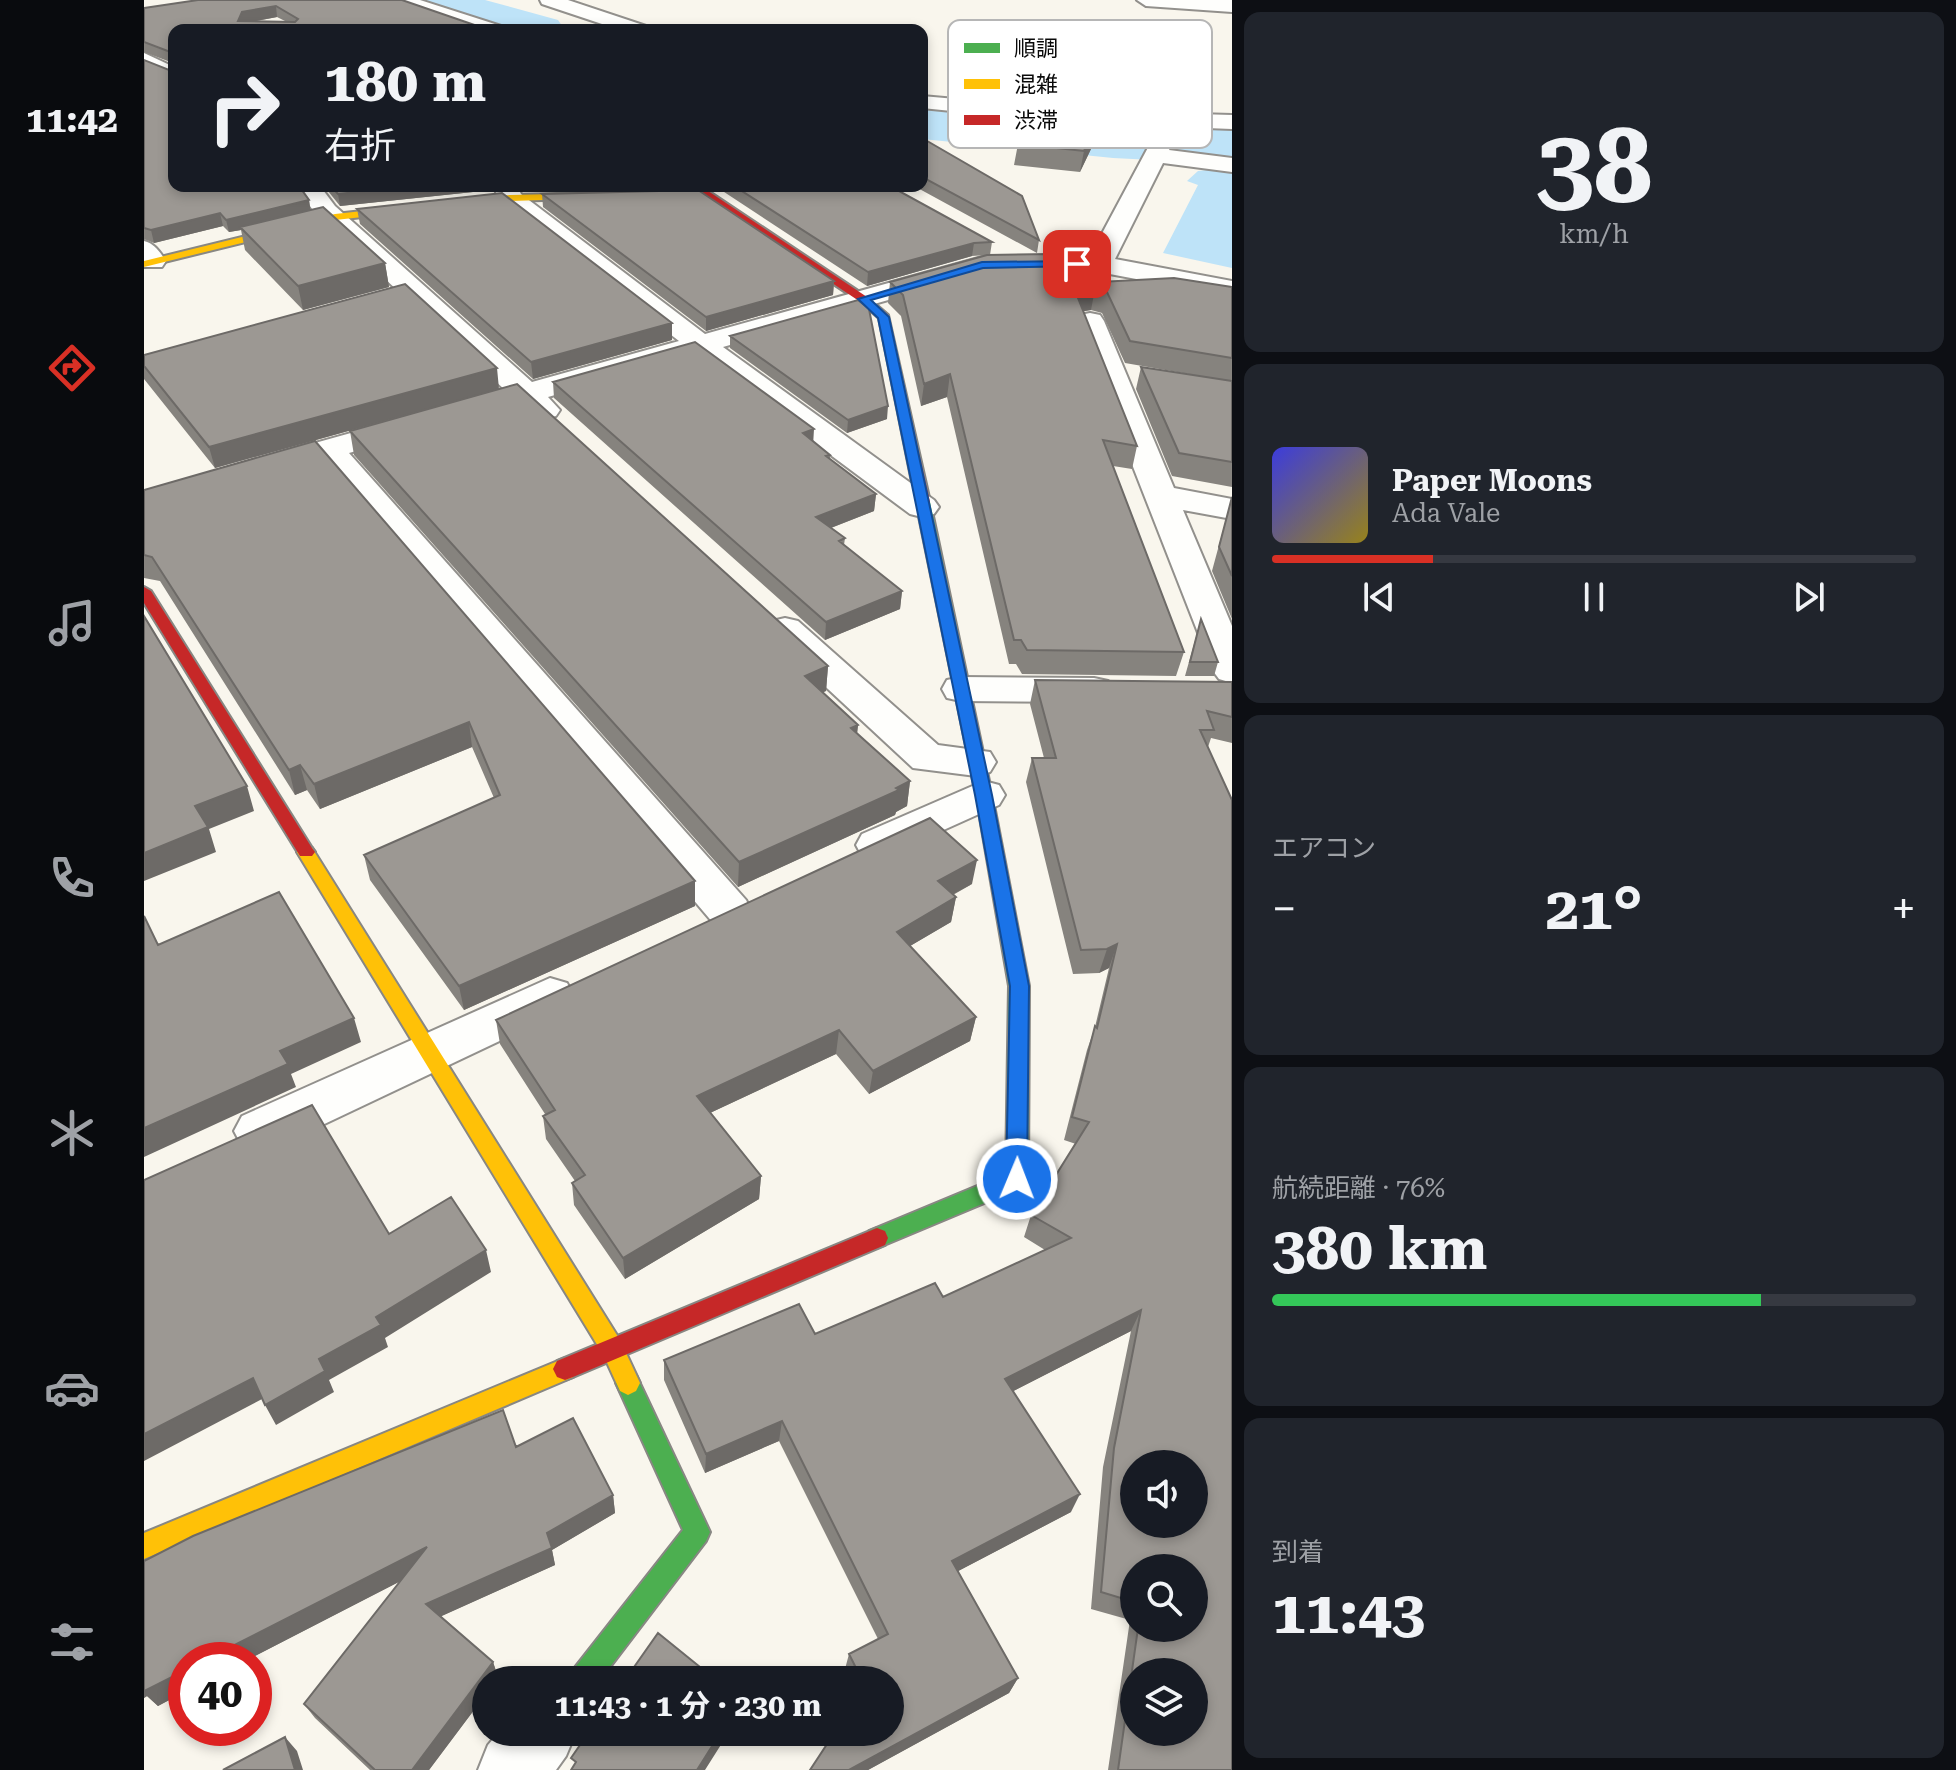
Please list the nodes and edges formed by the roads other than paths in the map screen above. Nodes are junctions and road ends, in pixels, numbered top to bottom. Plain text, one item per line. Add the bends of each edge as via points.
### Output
1 (401, 0) edge
2 (549, 0) edge
3 (1146, 0) edge
4 (1232, 6) edge
5 (475, 24) edge
6 (621, 24) edge
7 (149, 50) edge
8 (168, 69) edge
9 (928, 103) edge
10 (948, 105) edge
11 (1232, 122) edge
12 (1212, 123) edge
13 (1159, 148) edge
14 (1156, 154) junction
15 (1232, 165) edge
16 (312, 192) edge
17 (507, 192) edge
18 (704, 192) edge
19 (335, 217) junction
20 (993, 243) edge
21 (147, 258) edge
22 (1032, 264) junction
23 (1099, 264) junction
24 (1232, 289) edge
25 (863, 299) junction
26 (1090, 321) edge
27 (700, 344) junction
28 (527, 393) junction
29 (562, 426) edge
30 (328, 449) junction
31 (236, 475) edge
32 (1163, 496) junction
33 (922, 507) junction
34 (1232, 509) edge
35 (144, 591) edge
36 (762, 608) edge
37 (1224, 673) edge
38 (961, 689) junction
39 (1136, 690) edge
40 (980, 779) junction
41 (843, 860) edge
42 (773, 893) edge
43 (730, 912) junction
44 (687, 932) edge
45 (587, 979) edge
46 (429, 1053) junction
47 (215, 1152) edge
48 (612, 1348) junction
49 (144, 1546) edge
50 (594, 1666) edge
51 (531, 1746) edge
52 (513, 1770) edge

1 - 5 street
2 - 6 street
3 - 4 street
7 - 8 street
9 - 10 street
11 - 12 street
13 - 14 street
14 - 15 street
14 - 23 street
16 - 19 street
17 - 19 street
17 - 27 street
18 - 25 street
19 - 21 street
19 - 28 street via 400,295
20 - 22 street
22 - 23 street
22 - 25 street via 982,265
23 - 24 street
25 - 27 street
25 - 33 street via 884,317
26 - 32 street via 1126,375
27 - 28 street
27 - 33 street
28 - 29 street
28 - 30 street
30 - 31 street
30 - 43 street
32 - 34 street
32 - 37 street
33 - 38 street
35 - 46 street
36 - 40 street via 927,758
38 - 39 street
38 - 40 street
40 - 41 street
40 - 48 street via 1019,986 1017,1179
42 - 43 street
43 - 44 street
45 - 46 street
46 - 47 street
46 - 48 street
48 - 49 street
48 - 50 street via 697,1532
51 - 52 street

